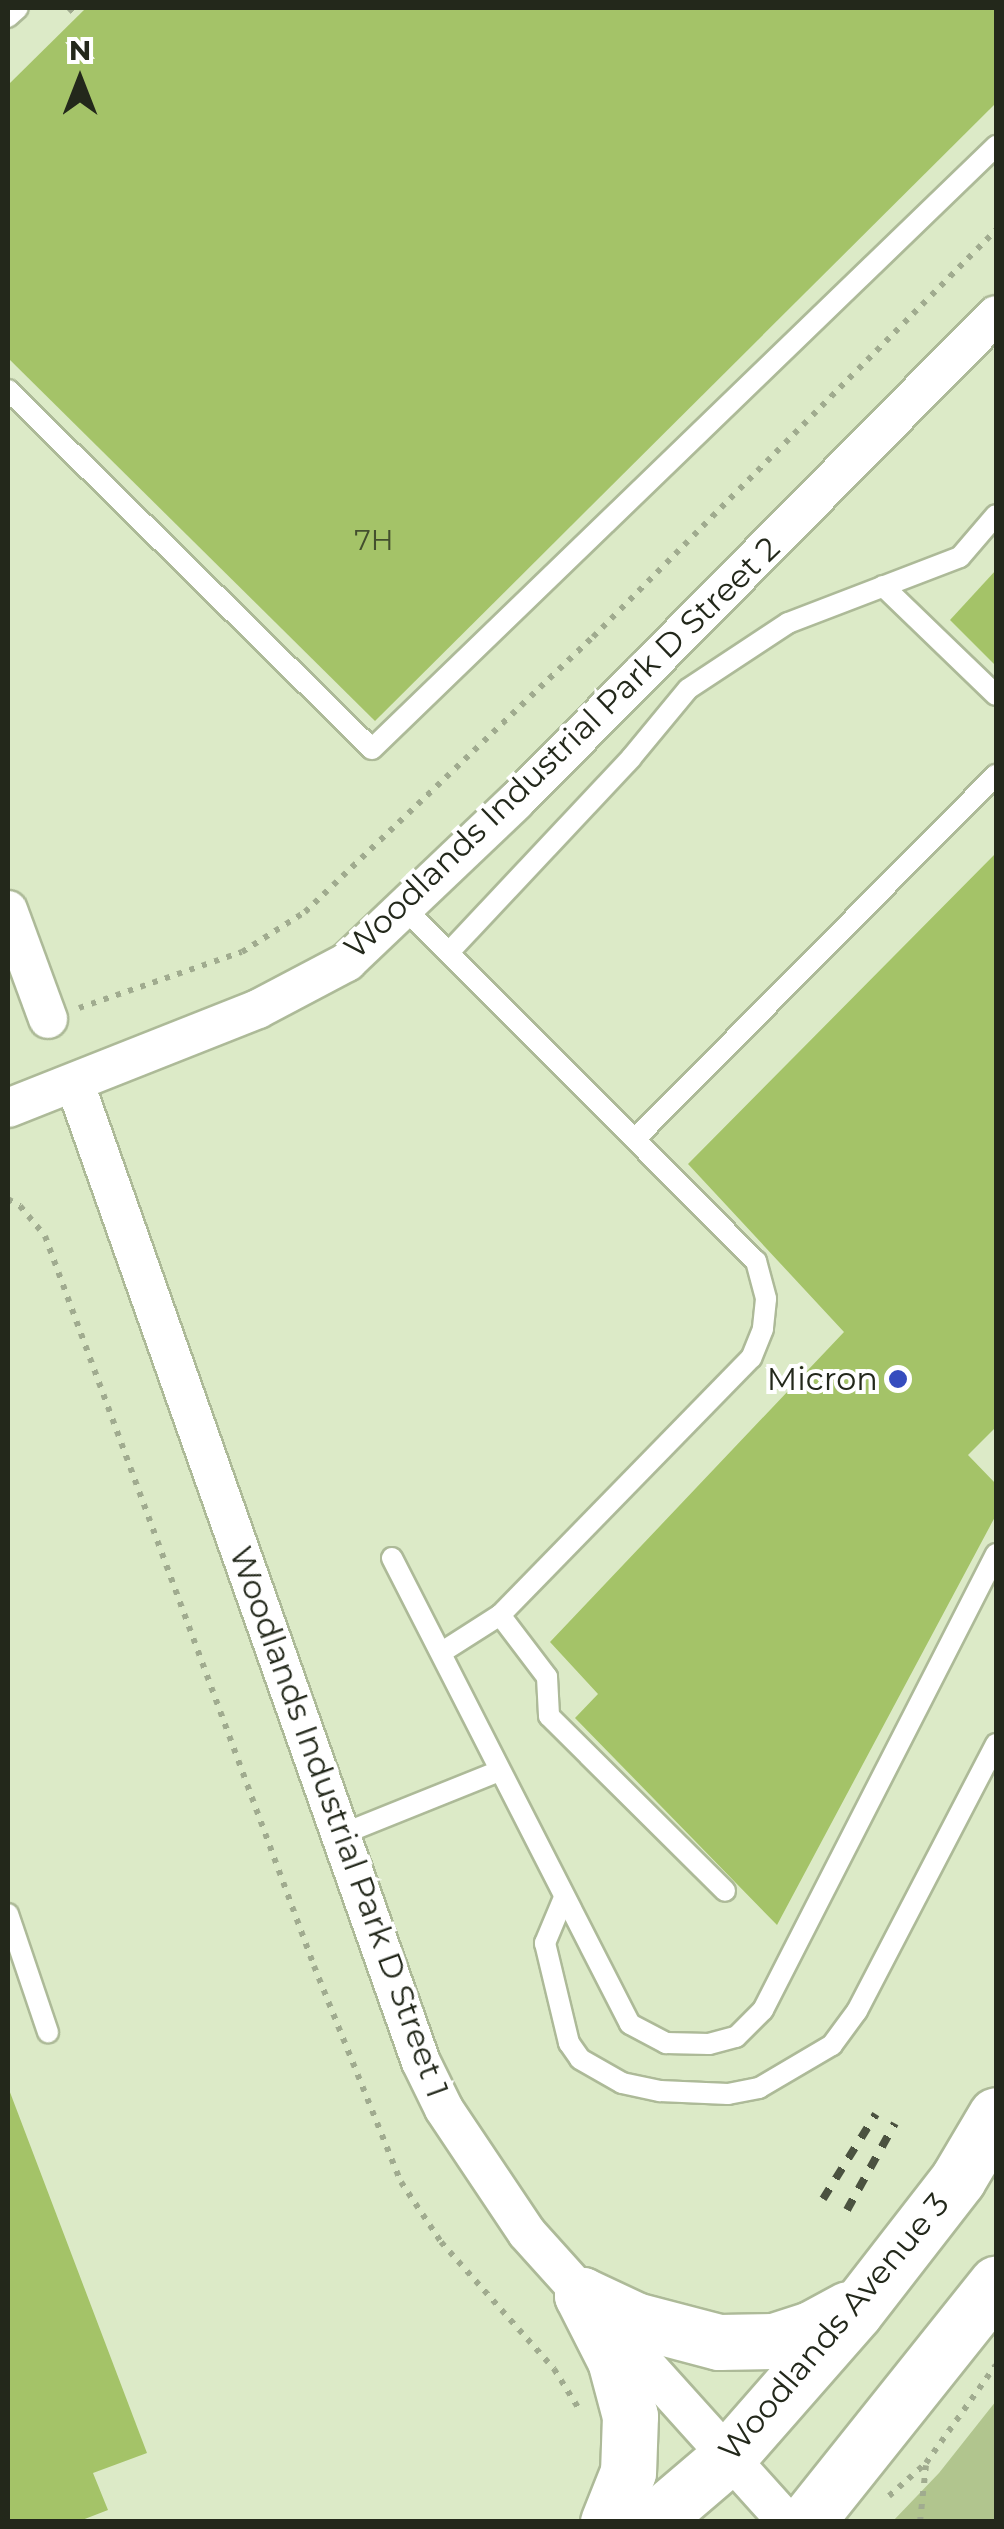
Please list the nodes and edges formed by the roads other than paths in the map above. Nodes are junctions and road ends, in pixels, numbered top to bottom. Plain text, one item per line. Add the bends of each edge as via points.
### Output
1 (18, 8) edge
2 (8, 17) edge
3 (996, 146) edge
4 (996, 315) edge
5 (8, 390) edge
6 (996, 515) edge
7 (883, 586) junction
8 (996, 695) edge
9 (996, 776) edge
10 (406, 909) junction
11 (8, 910) edge
12 (449, 952) junction
13 (48, 1018) road end
14 (75, 1084) junction
15 (8, 1108) edge
16 (635, 1139) junction
17 (996, 1554) edge
18 (392, 1558) dead end
19 (500, 1615) junction
20 (442, 1652) junction
21 (996, 1744) edge
22 (499, 1771) junction
23 (340, 1835) junction
24 (725, 1891) dead end
25 (563, 1900) junction
26 (8, 1914) edge
27 (48, 2032) dead end
28 (996, 2115) edge
29 (996, 2284) edge
30 (873, 2289) junction
31 (582, 2294) junction
32 (728, 2457) junction
33 (608, 2522) edge
34 (652, 2522) edge
35 (787, 2522) edge
36 (806, 2522) edge

1 - 2 lane
3 - 5 lane via 372,749
4 - 10 street, Woodlands Industrial Park D Street 2
6 - 7 lane via 960,557
7 - 8 lane
7 - 12 lane via 788,622 688,689
9 - 16 lane
10 - 12 lane
10 - 14 street, Woodlands Industrial Park D Street 2 via 347,962 316,980
11 - 13 street
12 - 16 lane
14 - 15 street, Woodlands Industrial Park D Street 2
14 - 23 street, Woodlands Industrial Park D Street 1
16 - 19 lane via 756,1261 766,1299 762,1329 752,1358
17 - 25 lane via 776,1986 736,2037 666,2044 630,2024
18 - 20 lane
19 - 20 lane
19 - 24 lane via 547,1678 549,1716
20 - 22 lane
21 - 25 lane via 857,2012 832,2045 759,2088 728,2094 660,2091 622,2083 580,2060 568,2043 545,1943
22 - 23 lane
22 - 25 lane
23 - 31 street, Woodlands Industrial Park D Street 1 via 444,2109 526,2232
26 - 27 lane
28 - 30 main road, Woodlands Avenue 3 via 958,2179
29 - 36 main road
30 - 31 main road via 812,2329 744,2343 682,2335
30 - 32 main road, Woodlands Avenue 3
31 - 32 street, Woodlands Industrial Park D Street 1
31 - 33 main road via 615,2360 630,2416 628,2472
32 - 34 main road, Woodlands Avenue 3
32 - 35 street, Woodlands Industrial Park D Street 1

